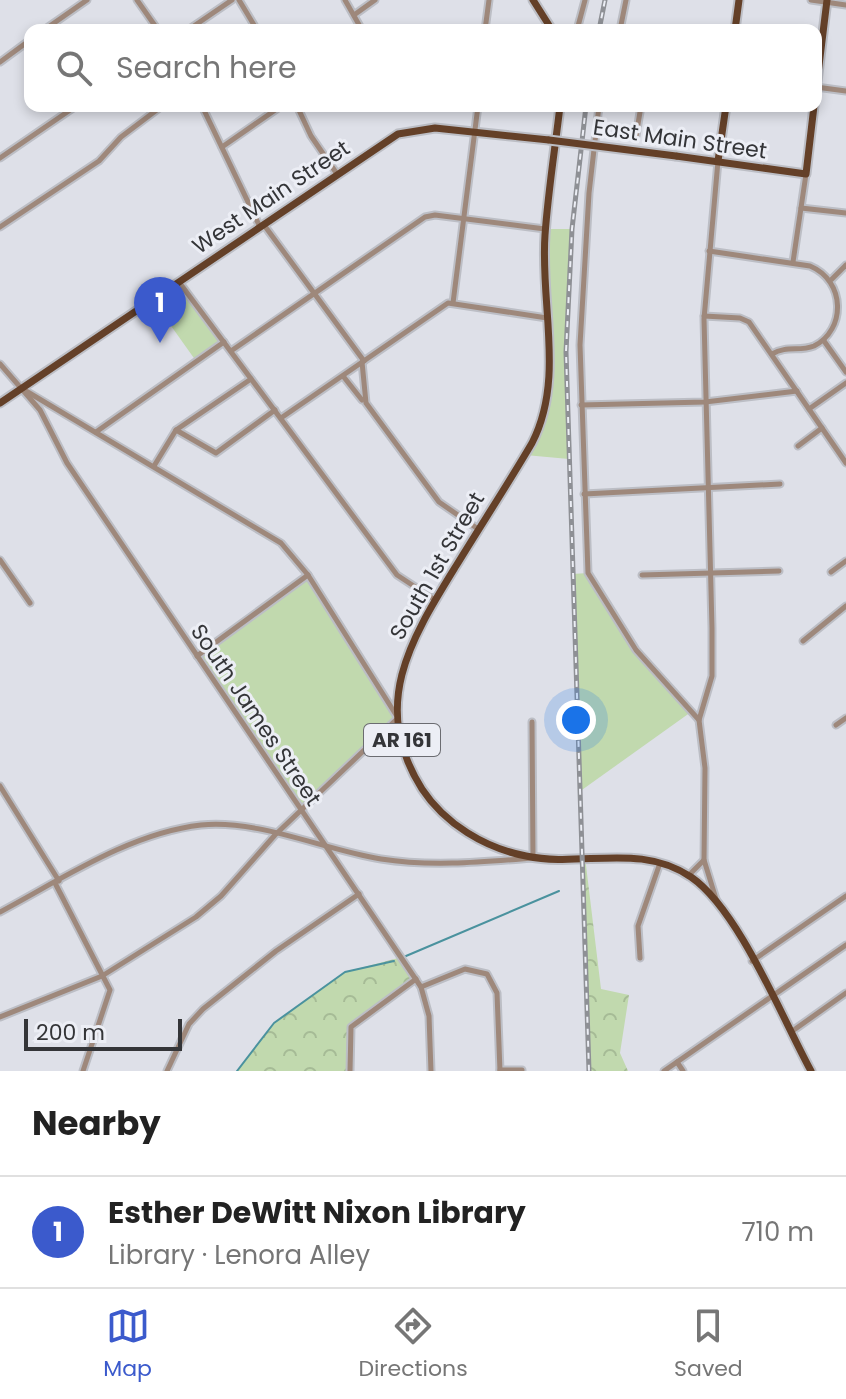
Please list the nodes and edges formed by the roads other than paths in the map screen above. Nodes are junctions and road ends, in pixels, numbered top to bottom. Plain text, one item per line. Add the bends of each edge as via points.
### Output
1 (87, 0) edge
2 (137, 0) edge
3 (232, 0) edge
4 (239, 0) edge
5 (345, 0) edge
6 (375, 0) edge
7 (489, 0) edge
8 (533, 0) edge
9 (585, 0) edge
10 (626, 0) edge
11 (739, 0) edge
12 (811, 0) edge
13 (827, 1) edge
14 (846, 5) edge
15 (354, 15) junction
16 (53, 24) edge
17 (154, 24) edge
18 (197, 24) edge
19 (253, 24) edge
20 (359, 24) edge
21 (486, 24) edge
22 (548, 24) edge
23 (579, 24) edge
24 (621, 24) edge
25 (736, 24) edge
26 (822, 41) edge
27 (24, 44) edge
28 (0, 62) edge
29 (822, 89) edge
30 (846, 91) edge
31 (67, 112) edge
32 (154, 112) edge
33 (205, 112) edge
34 (272, 112) edge
35 (300, 112) edge
36 (477, 112) edge
37 (559, 112) edge
38 (598, 112) edge
39 (640, 112) edge
40 (725, 112) edge
41 (813, 112) edge
42 (475, 132) junction
43 (636, 136) dead end
44 (549, 140) joint
45 (222, 147) junction
46 (0, 158) edge
47 (718, 161) junction
48 (337, 174) junction
49 (806, 174) junction
50 (801, 208) junction
51 (846, 213) edge
52 (464, 219) junction
53 (262, 225) junction
54 (0, 227) edge
55 (545, 229) junction
56 (709, 251) junction
57 (793, 262) junction
58 (846, 265) edge
59 (832, 279) junction
60 (179, 282) junction
61 (314, 294) junction
62 (453, 303) junction
63 (844, 303) edge
64 (704, 316) junction
65 (547, 318) junction
66 (824, 341) junction
67 (224, 342) junction
68 (231, 351) junction
69 (772, 354) junction
70 (363, 362) junction
71 (0, 364) edge
72 (846, 372) edge
73 (343, 376) junction
74 (251, 379) junction
75 (846, 383) edge
76 (21, 388) junction
77 (797, 391) junction
78 (705, 402) junction
79 (0, 403) edge
80 (366, 403) junction
81 (581, 405) junction
82 (809, 409) junction
83 (275, 410) junction
84 (281, 418) junction
85 (822, 428) junction
86 (176, 430) junction
87 (96, 432) junction
88 (798, 446) dead end
89 (846, 449) edge
90 (839, 453) junction
91 (846, 463) edge
92 (154, 466) junction
93 (780, 484) dead end
94 (708, 487) junction
95 (584, 494) junction
96 (478, 529) junction
97 (0, 560) edge
98 (846, 561) edge
99 (710, 571) junction
100 (779, 571) dead end
101 (831, 572) dead end
102 (308, 575) junction
103 (642, 575) dead end
104 (435, 600) junction
105 (30, 603) dead end
106 (846, 606) edge
107 (803, 641) dead end
108 (197, 656) junction
109 (398, 718) junction
110 (846, 718) edge
111 (699, 720) junction
112 (532, 722) dead end
113 (836, 725) dead end
114 (0, 786) edge
115 (301, 810) junction
116 (275, 835) junction
117 (327, 848) junction
118 (533, 858) junction
119 (704, 860) junction
120 (660, 862) junction
121 (688, 876) junction
122 (57, 882) junction
123 (359, 894) junction
124 (846, 896) edge
125 (716, 900) junction
126 (0, 912) edge
127 (846, 945) edge
128 (640, 958) dead end
129 (752, 961) junction
130 (102, 976) junction
131 (416, 979) junction
132 (421, 987) junction
133 (846, 993) edge
134 (772, 998) junction
135 (0, 1017) edge
136 (790, 1033) junction
137 (677, 1062) junction
138 (500, 1070) edge
139 (522, 1070) edge
140 (83, 1071) edge
141 (167, 1071) edge
142 (350, 1071) edge
143 (431, 1071) edge
144 (664, 1071) edge
145 (683, 1071) edge
146 (811, 1071) edge

1 - 16 street
2 - 17 street
3 - 18 street
4 - 19 street
5 - 15 street
6 - 15 street
7 - 21 street
8 - 22 main road
9 - 23 street
10 - 24 street
11 - 25 main road
12 - 13 street
13 - 14 street
13 - 26 main road
15 - 20 street
27 - 28 street
29 - 30 street
31 - 46 street
32 - 54 street via 99,161
33 - 45 street
34 - 45 street
35 - 48 street
36 - 42 street
37 - 55 main road, South 1st Street / AR 161
38 - 81 street via 582,307
39 - 43 street
40 - 47 main road
41 - 49 main road
42 - 44 main road, West Main Street
42 - 48 main road, West Main Street via 406,131
42 - 52 street
44 - 47 main road, East Main Street, bridge
45 - 53 street
47 - 49 main road, East Main Street
47 - 56 street
48 - 53 main road, West Main Street
49 - 50 street
50 - 51 street
50 - 57 street
52 - 55 street
52 - 61 street via 425,217
52 - 62 street
53 - 60 main road, West Main Street
53 - 61 street
55 - 65 main road, South 1st Street / AR 161
56 - 57 street
56 - 64 street
57 - 59 street
58 - 59 street
59 - 63 street
60 - 67 street
60 - 76 main road, West Main Street
61 - 68 street
61 - 70 street
62 - 65 street
62 - 70 street
63 - 66 street via 835,331
64 - 69 street via 745,320
64 - 78 street
65 - 96 main road, South 1st Street / AR 161 via 549,386 544,415
66 - 69 street
66 - 72 street
67 - 68 street
67 - 87 street
68 - 74 street
69 - 77 street
70 - 73 street
70 - 80 street
71 - 76 street
73 - 80 street
73 - 84 street
74 - 83 street
74 - 86 street
75 - 82 street
76 - 79 main road, West Main Street
76 - 87 street
76 - 108 street, South James Street
77 - 78 street
77 - 82 street
78 - 81 street
78 - 94 street
80 - 96 street via 439,502
81 - 95 street
82 - 85 street
83 - 84 street
83 - 86 street via 216,453
84 - 104 street via 397,575
85 - 88 street
85 - 90 street
86 - 92 street
87 - 92 street
89 - 90 street
90 - 91 street
92 - 102 street via 270,535
93 - 94 street
94 - 95 street
94 - 99 street
95 - 111 street via 588,573 636,650
96 - 104 main road, South 1st Street / AR 161
97 - 105 street
98 - 101 street
99 - 100 street
99 - 103 street
99 - 111 street via 712,676
102 - 108 street
102 - 109 street
104 - 109 main road, South 1st Street / AR 161 via 403,663
106 - 107 street
108 - 115 street, South James Street
109 - 115 street
109 - 118 main road, South 1st Street / AR 161 via 416,777 443,813 482,841
110 - 113 street
111 - 119 street
112 - 118 street
114 - 122 street
115 - 116 street
115 - 117 street, South James Street
116 - 117 street
116 - 122 street via 209,825 172,831
116 - 130 street via 196,917
117 - 118 street via 411,862
117 - 123 street, South James Street
118 - 120 main road, South 1st Street / AR 161 via 629,857
119 - 121 street
119 - 125 street
120 - 121 main road, South 1st Street / AR 161
120 - 128 street via 638,926
121 - 125 main road, South 1st Street / AR 161
122 - 126 street
122 - 130 street
123 - 131 street, South James Street
123 - 141 street via 203,1009 189,1024
124 - 129 street
125 - 129 main road, South 1st Street / AR 161
127 - 134 street
129 - 134 main road, South 1st Street / AR 161
130 - 135 street
130 - 140 street via 110,994
131 - 132 street, South James Street
131 - 142 street via 350,1029
132 - 138 street via 465,969 487,974 497,993
132 - 143 street, South James Street via 429,1016
133 - 136 street
134 - 136 main road, South 1st Street / AR 161
134 - 137 street
136 - 146 main road, South 1st Street / AR 161
137 - 144 street
137 - 145 street
138 - 139 street

